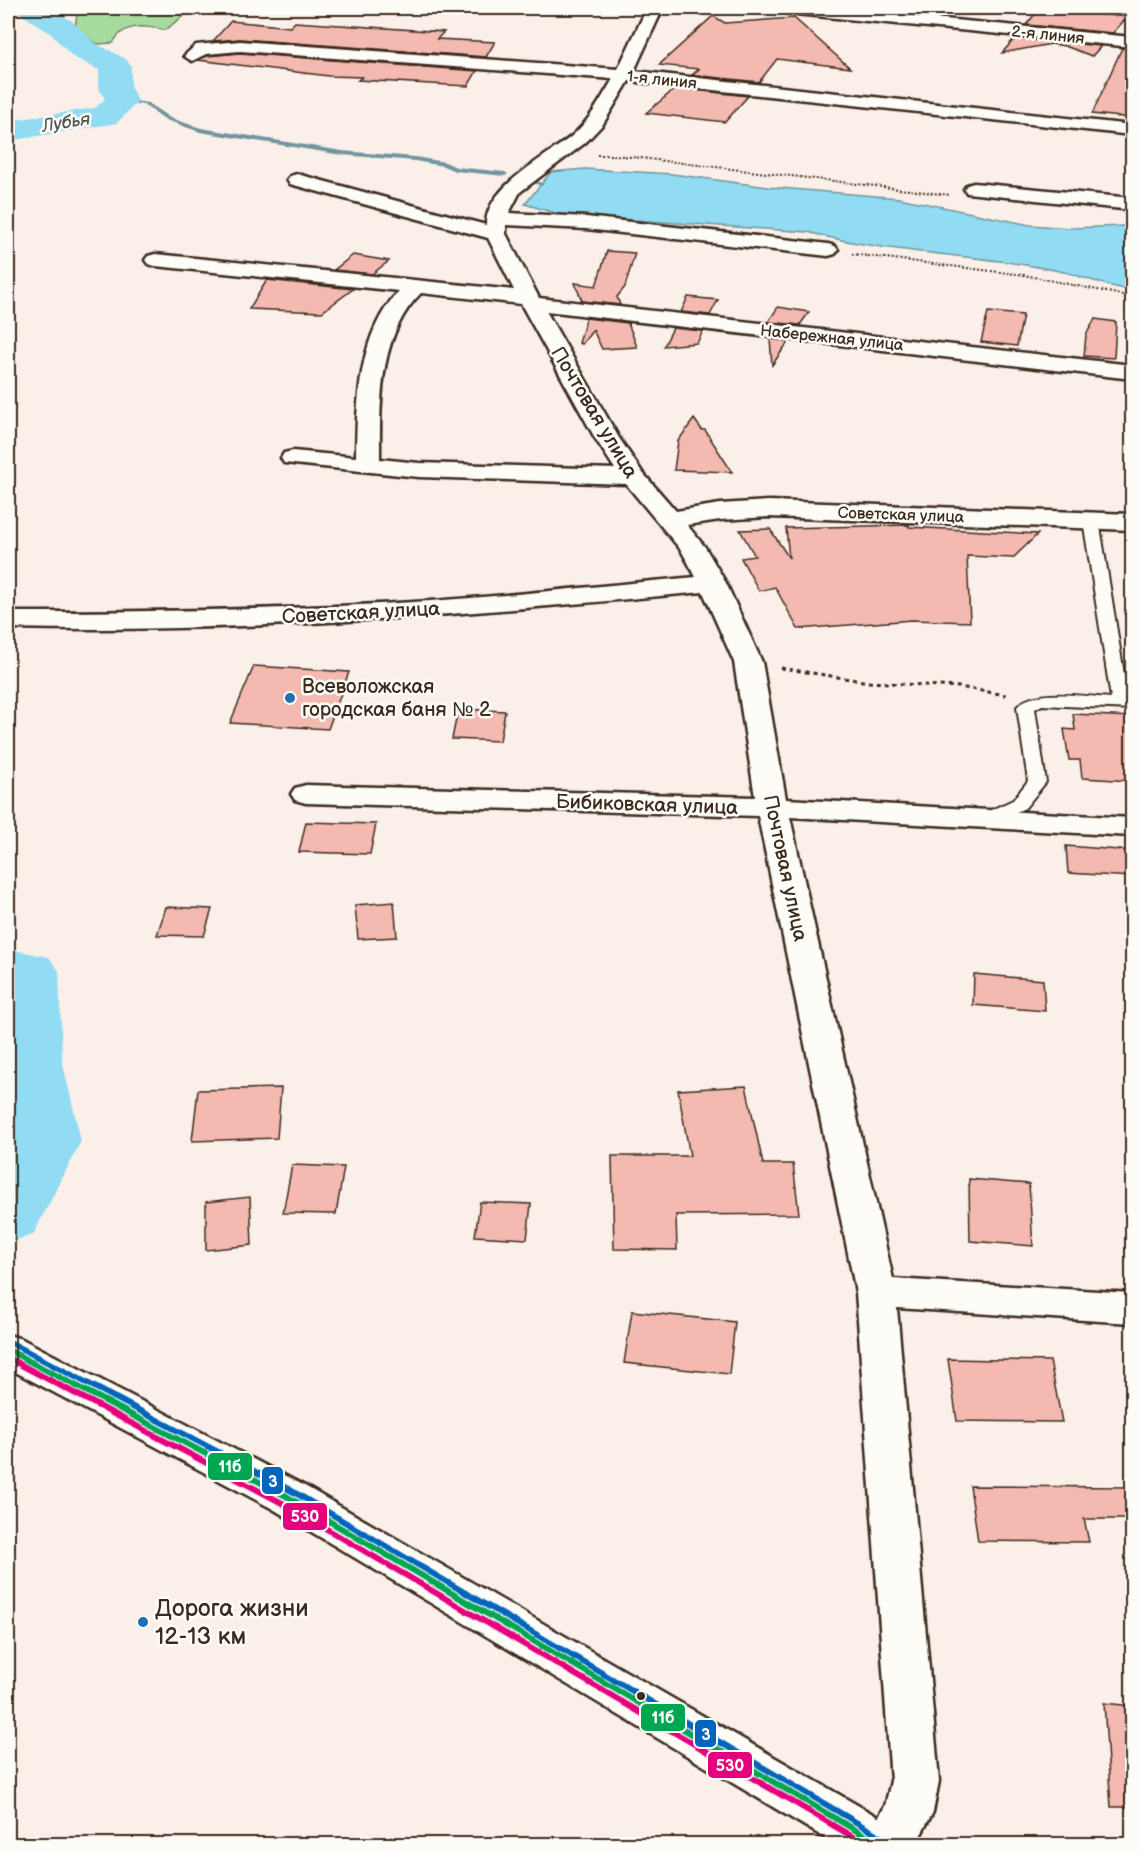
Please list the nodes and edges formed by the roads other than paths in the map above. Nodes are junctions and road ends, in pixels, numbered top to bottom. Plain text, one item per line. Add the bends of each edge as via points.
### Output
1 (655, 8) edge
2 (785, 8) edge
3 (1132, 42) edge
4 (192, 56) dead end
5 (624, 75) junction
6 (1132, 130) edge
7 (297, 180) dead end
8 (974, 189) dead end
9 (1132, 204) edge
10 (496, 226) junction
11 (828, 250) road end
12 (155, 260) dead end
13 (415, 286) junction
14 (530, 300) junction
15 (1132, 372) edge
16 (293, 458) dead end
17 (368, 465) junction
18 (633, 477) junction
19 (670, 520) junction
20 (1091, 520) junction
21 (1132, 522) edge
22 (713, 583) junction
23 (8, 620) edge
24 (1126, 704) edge
25 (306, 794) dead end
26 (772, 807) junction
27 (986, 819) junction
28 (1132, 827) edge
29 (876, 1292) junction
30 (1132, 1308) edge
31 (12, 1352) edge
32 (879, 1845) edge
33 (888, 1845) edge

1 - 5 street
2 - 3 street, 2-я линия
4 - 5 street, 1-я линия via 202,49 240,46
5 - 6 street, 1-я линия
5 - 10 street via 597,120 579,139 512,189
7 - 10 street
8 - 9 street
10 - 11 street via 586,223
10 - 14 street, Почтовая улица
12 - 13 street, Набережная улица
13 - 14 street, Набережная улица
13 - 17 street via 395,309 381,336 368,414
14 - 15 street, Набережная улица
14 - 18 street, Почтовая улица
16 - 17 street
17 - 18 street
18 - 19 street, Почтовая улица
19 - 20 street, Советская улица via 769,509
19 - 22 street, Почтовая улица via 693,547
20 - 21 street, Советская улица
20 - 24 lane
22 - 23 street, Советская улица via 332,615 214,620
22 - 26 street, Почтовая улица via 748,662
24 - 27 lane via 1039,700 1026,707 1036,782 1019,804
25 - 26 street, Бибиковская улица
26 - 27 street, Бибиковская улица
26 - 29 street, Почтовая улица
27 - 28 street, Бибиковская улица
29 - 30 street
29 - 33 street, Почтовая улица via 915,1781 908,1812
31 - 32 street via 288,1497

